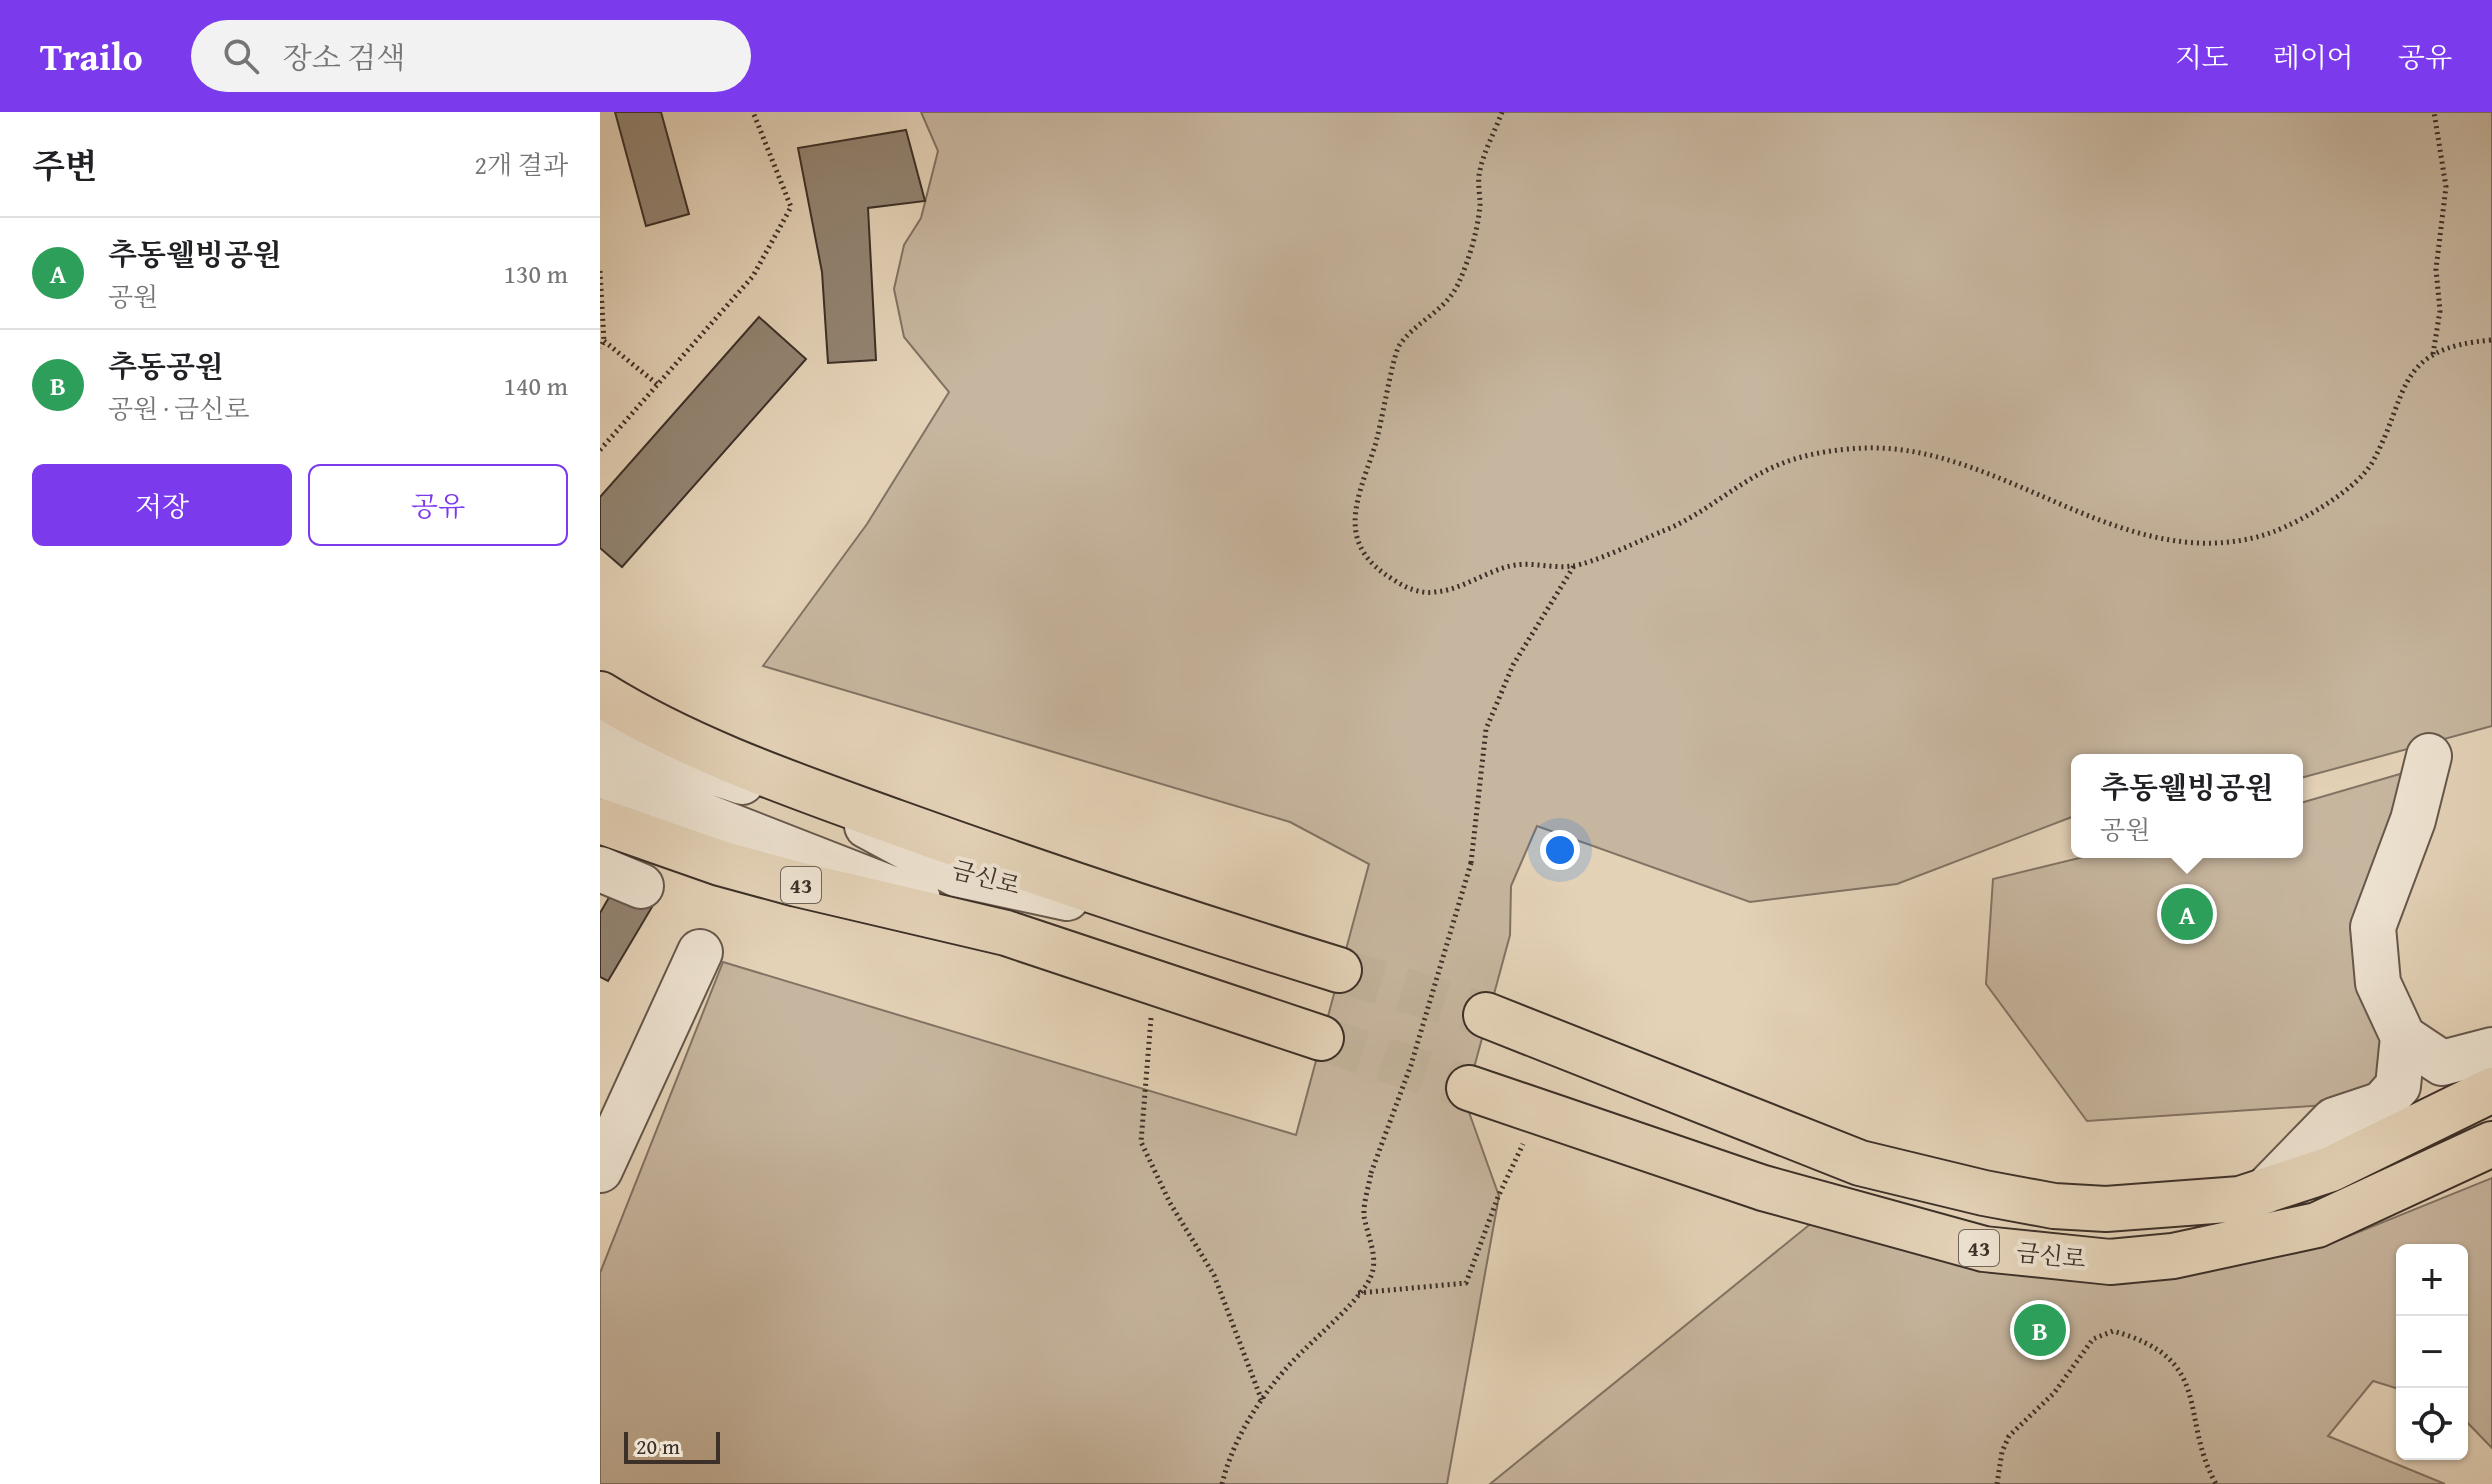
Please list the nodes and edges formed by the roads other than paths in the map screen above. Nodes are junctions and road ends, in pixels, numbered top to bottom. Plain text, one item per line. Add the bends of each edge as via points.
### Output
1 (600, 694) edge
2 (600, 734) edge
3 (2429, 756) dead end
4 (600, 775) edge
5 (600, 821) edge
6 (600, 869) edge
7 (641, 886) dead end
8 (1196, 926) junction
9 (1006, 933) junction
10 (700, 952) dead end
11 (1339, 970) tunnel mouth
12 (1486, 1015) tunnel mouth
13 (2403, 1037) junction
14 (1321, 1038) tunnel mouth
15 (2492, 1050) edge
16 (1469, 1088) tunnel mouth
17 (2492, 1090) edge
18 (2492, 1144) edge
19 (600, 1170) edge
20 (2265, 1191) junction

1 - 8 main road via 636,717 799,788
2 - 8 street, 금신로 via 836,810 956,874
3 - 13 street via 2413,820 2373,927 2378,983
4 - 9 street, 금신로
5 - 9 main road, 43 via 720,863
6 - 7 street
8 - 11 main road, 금신로
9 - 14 main road, 금신로 / 43
10 - 19 street
12 - 20 main road, 43 via 1860,1163 1984,1193 2106,1209 2226,1201
13 - 15 street via 2442,1063
13 - 20 street via 2398,1086 2382,1104 2334,1120
16 - 18 main road, 금신로 / 43 via 1763,1188 1984,1249 2110,1262 2173,1256 2317,1225
17 - 20 main road, 43 via 2331,1169

